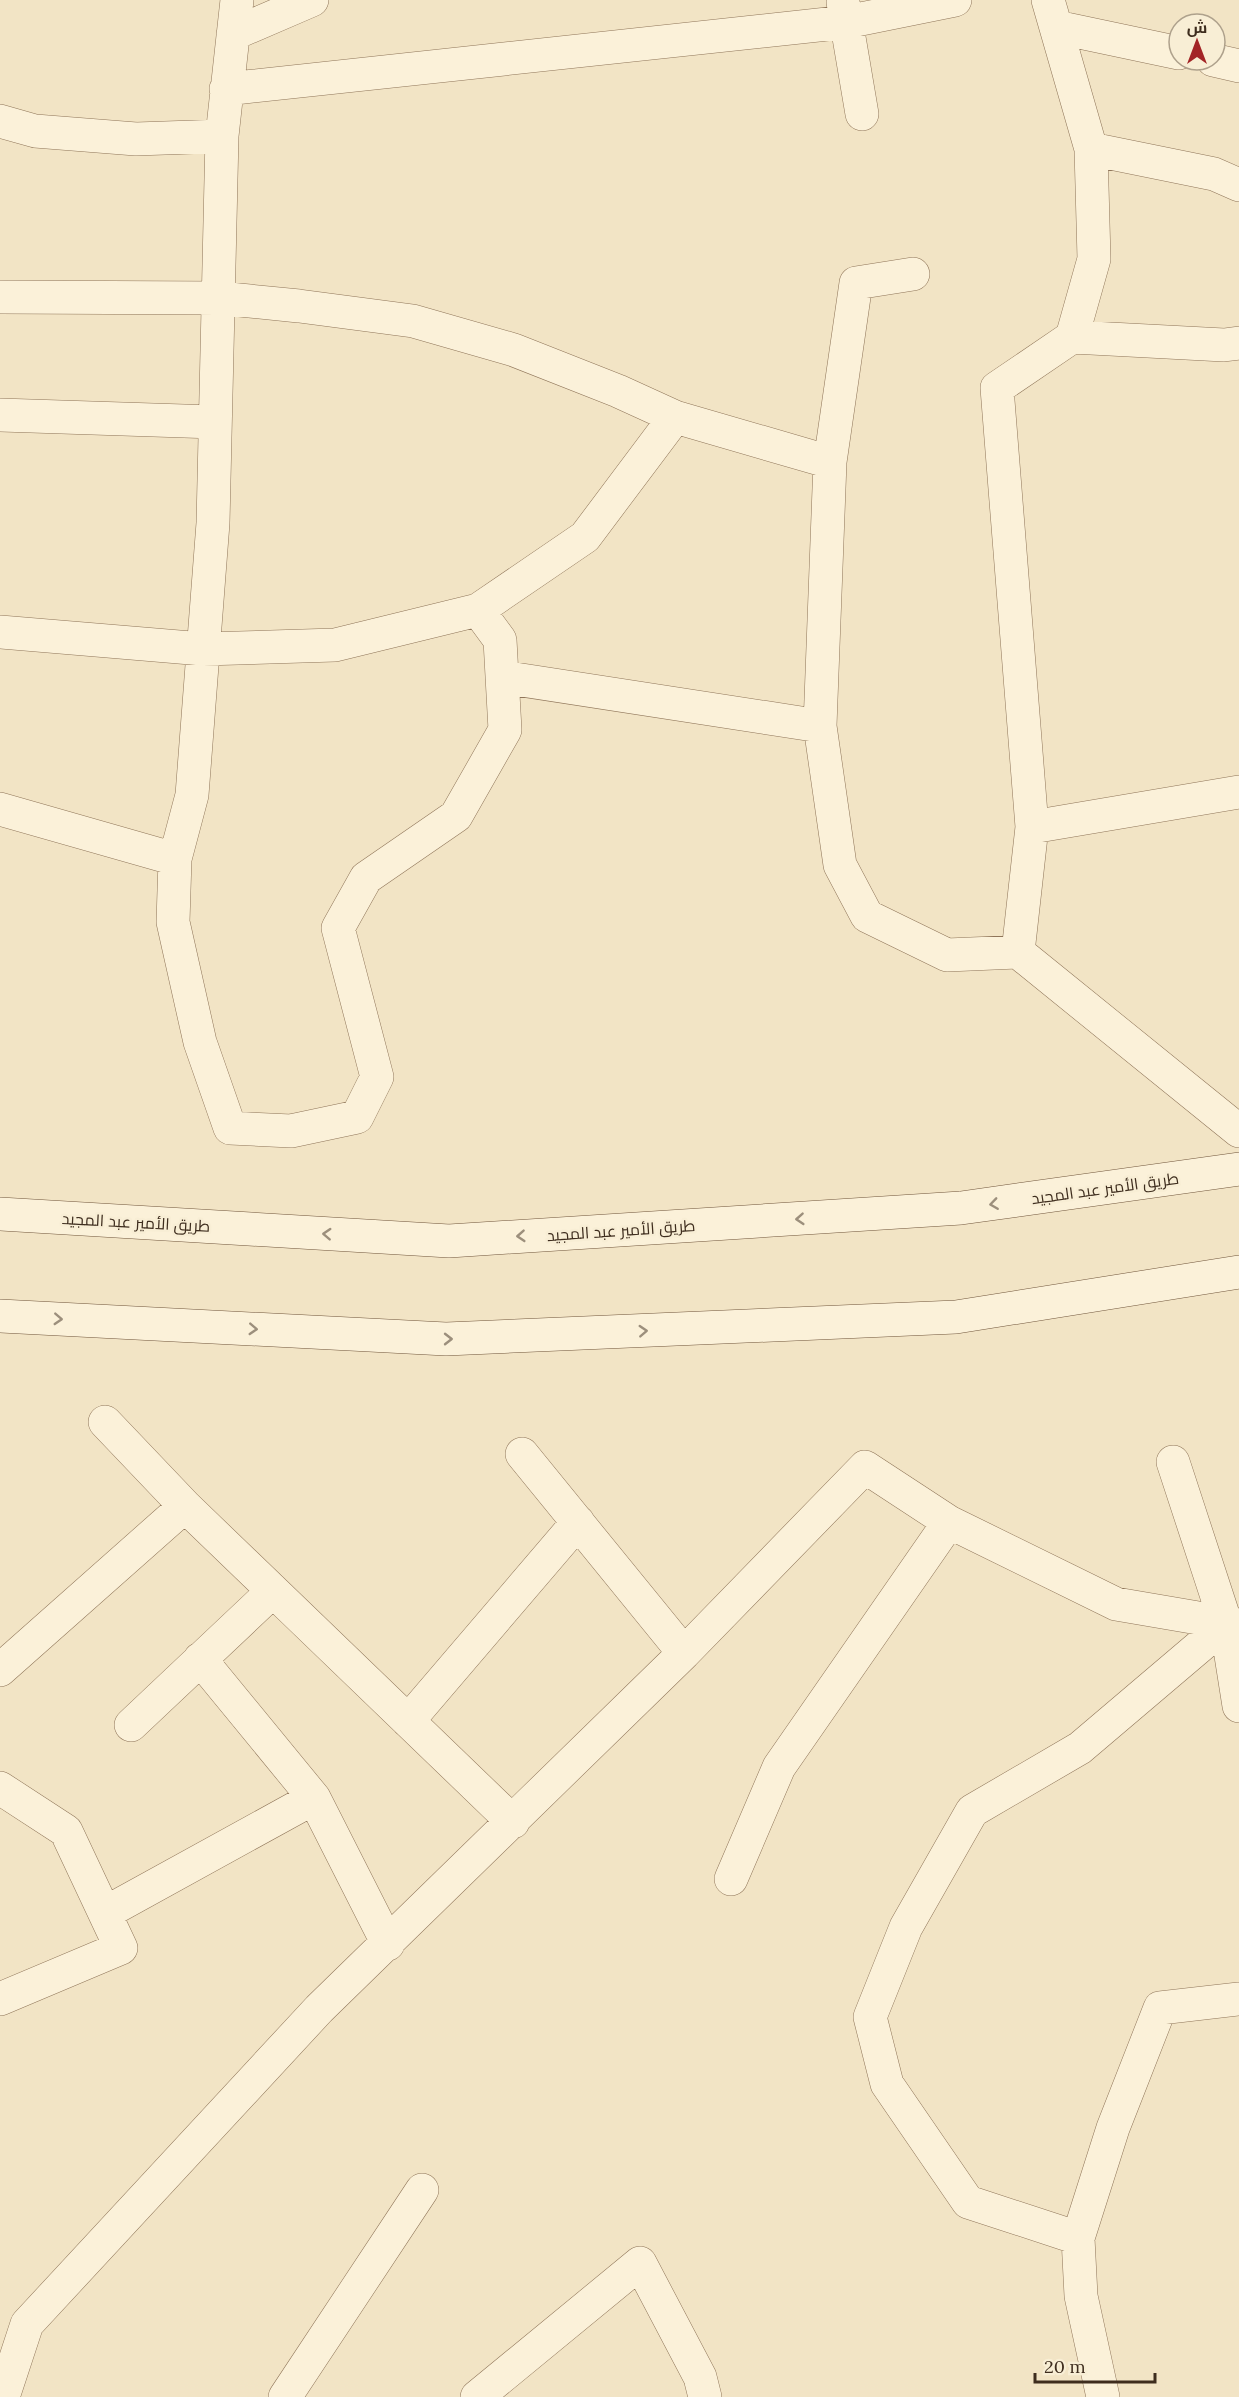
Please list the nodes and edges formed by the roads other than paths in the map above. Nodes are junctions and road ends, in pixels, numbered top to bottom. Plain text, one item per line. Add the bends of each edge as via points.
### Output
1 (237, 0) edge
2 (312, 0) edge
3 (955, 0) edge
4 (844, 11) edge
5 (1052, 14) edge
6 (233, 34) junction
7 (1167, 49) edge
8 (226, 89) junction
9 (862, 114) dead end
10 (0, 121) edge
11 (222, 136) junction
12 (1091, 149) junction
13 (1239, 184) edge
14 (913, 274) dead end
15 (0, 297) edge
16 (219, 298) junction
17 (1072, 337) junction
18 (1239, 343) edge
19 (0, 416) edge
20 (675, 417) junction
21 (215, 422) junction
22 (830, 462) junction
23 (478, 610) junction
24 (0, 632) edge
25 (203, 649) junction
26 (502, 677) junction
27 (820, 726) junction
28 (1239, 792) edge
29 (0, 809) edge
30 (1032, 827) junction
31 (175, 859) junction
32 (1018, 952) junction
33 (1239, 1131) edge
34 (1239, 1169) edge
35 (0, 1214) edge
36 (1239, 1272) edge
37 (0, 1316) edge
38 (105, 1422) dead end
39 (522, 1454) dead end
40 (1173, 1462) dead end
41 (185, 1506) junction
42 (578, 1522) junction
43 (949, 1522) junction
44 (273, 1591) junction
45 (1232, 1625) edge
46 (684, 1653) junction
47 (200, 1659) junction
48 (0, 1670) edge
49 (1239, 1706) edge
50 (408, 1721) junction
51 (131, 1725) dead end
52 (0, 1788) edge
53 (314, 1798) junction
54 (513, 1822) junction
55 (731, 1879) dead end
56 (105, 1913) junction
57 (388, 1944) junction
58 (0, 1999) edge
59 (1239, 1999) edge
60 (422, 2190) dead end
61 (1078, 2238) junction
62 (3, 2397) edge
63 (285, 2397) edge
64 (477, 2397) edge
65 (705, 2397) edge
66 (1103, 2397) edge

1 - 6 street
2 - 6 street
3 - 4 street
4 - 8 street
4 - 9 street
5 - 7 street
5 - 12 street
6 - 8 street
8 - 11 street
10 - 11 street via 35,131 136,139
11 - 16 street
12 - 13 street via 1214,174
12 - 17 street via 1094,259
14 - 22 street via 856,283
15 - 16 street
16 - 20 street via 413,321 514,350
16 - 21 street
17 - 18 street
17 - 30 street via 997,388
19 - 21 street
20 - 22 street
20 - 23 street via 585,537
21 - 25 street via 213,523
22 - 27 street
23 - 25 street via 335,645
23 - 26 street via 500,640
24 - 25 street
25 - 31 street via 192,795
26 - 27 street
26 - 31 street via 505,730 456,816 366,878 338,928 376,1077 357,1117 291,1131 230,1128 200,1042 173,922
27 - 32 street via 840,865 867,915 947,955
28 - 30 street
29 - 31 street
30 - 32 street
32 - 33 street
34 -> 35 street, طريق الأمير عبد المجيد via 961,1208 449,1241
37 -> 36 street via 446,1339 956,1317
38 - 41 street
39 - 42 street
40 - 45 street
41 - 44 street
41 - 48 street
42 - 46 street
42 - 50 street
43 - 45 street via 1116,1604
43 - 46 street via 866,1467
43 - 55 street via 779,1767
44 - 47 street
44 - 50 street
45 - 49 street
45 - 61 street via 1080,1748 972,1810 906,1927 870,2017 887,2084 968,2202
46 - 54 street
47 - 51 street
47 - 53 street
50 - 54 street
52 - 56 street via 66,1831
53 - 56 street
53 - 57 street
54 - 57 street
56 - 58 street via 121,1948
57 - 62 street via 319,2009 27,2324
59 - 61 street via 1160,2008 1113,2128
60 - 63 street
61 - 66 street via 1081,2296
64 - 65 street via 640,2263 700,2377

